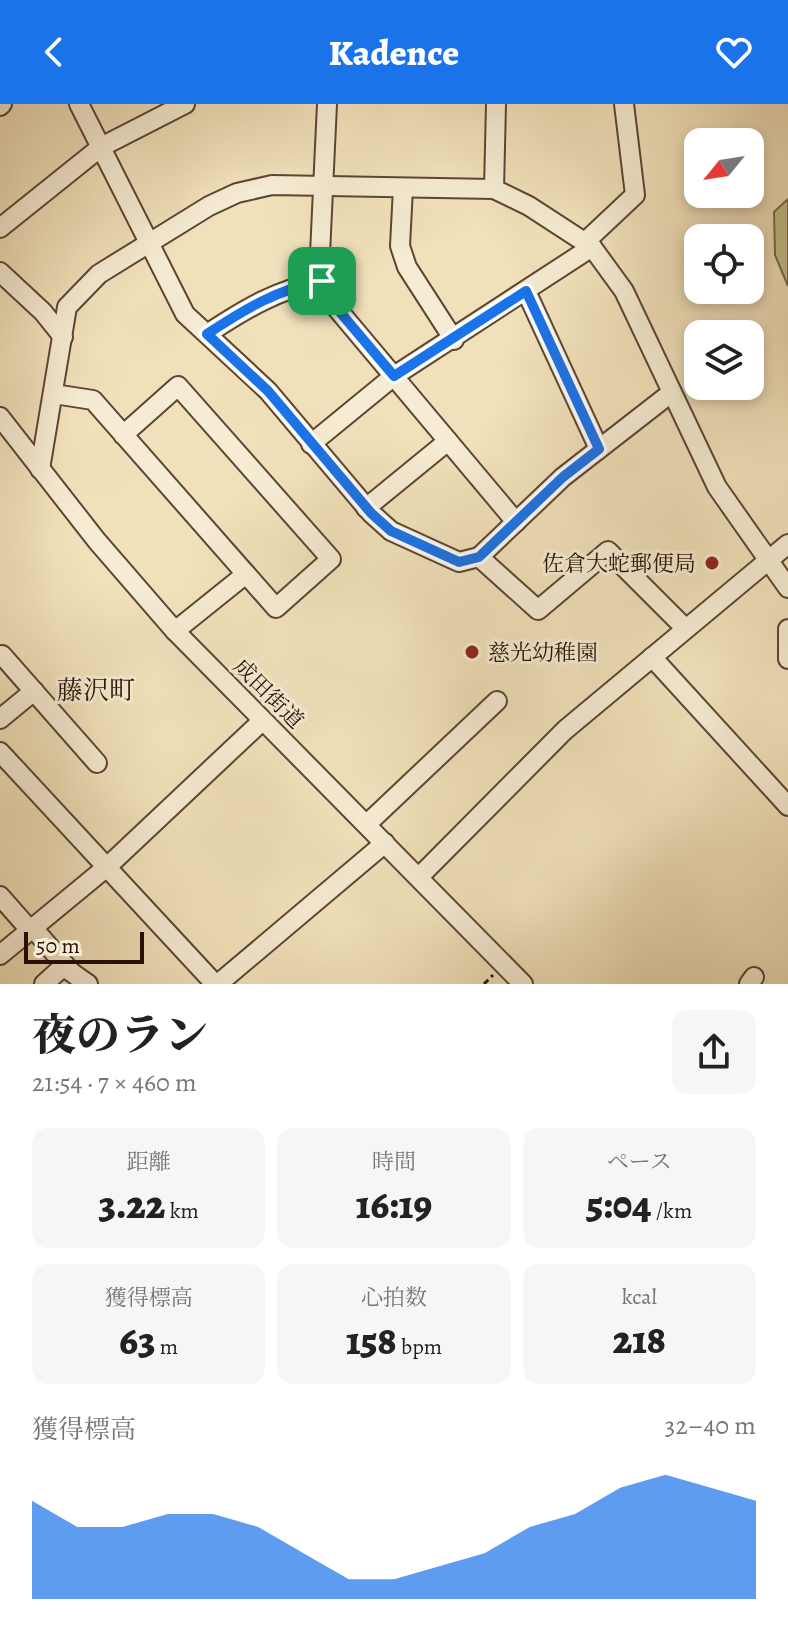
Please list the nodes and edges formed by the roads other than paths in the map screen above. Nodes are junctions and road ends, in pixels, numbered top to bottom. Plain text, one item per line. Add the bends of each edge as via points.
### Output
1 (79, 104) edge
2 (185, 104) edge
3 (327, 104) edge
4 (496, 104) edge
5 (624, 104) edge
6 (101, 147) junction
7 (323, 186) junction
8 (403, 188) junction
9 (494, 189) junction
10 (0, 228) edge
11 (149, 243) junction
12 (588, 244) junction
13 (0, 272) edge
14 (322, 281) junction
15 (526, 291) junction
16 (207, 334) junction
17 (63, 337) junction
18 (454, 340) junction
19 (394, 376) junction
20 (671, 393) junction
21 (54, 394) junction
22 (0, 417) edge
23 (123, 435) junction
24 (448, 441) junction
25 (311, 444) junction
26 (599, 449) junction
27 (40, 469) junction
28 (366, 508) junction
29 (516, 522) junction
30 (788, 544) edge
31 (479, 557) junction
32 (769, 559) junction
33 (246, 574) junction
34 (788, 588) edge
35 (685, 628) junction
36 (788, 629) edge
37 (175, 631) junction
38 (2, 655) dead end
39 (652, 657) junction
40 (788, 659) edge
41 (34, 691) junction
42 (497, 701) dead end
43 (0, 719) edge
44 (262, 721) junction
45 (0, 752) edge
46 (97, 763) dead end
47 (788, 806) edge
48 (367, 824) junction
49 (385, 843) junction
50 (108, 866) junction
51 (419, 877) junction
52 (0, 896) edge
53 (32, 929) junction
54 (0, 955) edge
55 (65, 965) junction
56 (44, 984) edge
57 (88, 984) edge
58 (217, 984) edge
59 (523, 984) edge

1 - 6 street
2 - 6 street
3 - 7 street
4 - 9 street
5 - 12 street via 635,195
6 - 10 street
6 - 11 street
7 - 8 street
7 - 11 street via 272,185 237,193
7 - 14 street
8 - 9 street
8 - 18 street via 400,246 407,267
9 - 12 street
11 - 16 street via 185,314
11 - 17 street via 99,274 67,307
12 - 15 street
12 - 20 street via 624,291
13 - 17 street
14 - 16 street via 289,287 258,301
14 - 19 street via 323,292
15 - 18 street
15 - 26 street
16 - 25 street via 268,391
17 - 21 street
18 - 19 street
19 - 24 street
19 - 25 street
20 - 26 street
20 - 32 street via 717,487
21 - 23 street via 93,400
21 - 27 street
22 - 27 street, 成田街道
23 - 33 street
23 - 33 street via 178,386 331,559 276,608
24 - 28 street
24 - 29 street
25 - 28 street
26 - 29 street
27 - 37 street, 成田街道
28 - 31 street via 391,531 459,562
29 - 31 street
30 - 32 street
31 - 35 street via 538,610 608,551
32 - 34 street
32 - 35 street
33 - 37 street
35 - 39 street
36 - 40 street
37 - 44 street, 成田街道
38 - 41 street
39 - 47 street
39 - 51 street via 565,730
41 - 43 street
41 - 46 street
42 - 48 street
44 - 48 street, 成田街道
44 - 50 street
45 - 50 street
48 - 49 street, 成田街道
49 - 51 street, 成田街道
49 - 58 street
50 - 53 street
50 - 58 street
51 - 59 street, 成田街道
52 - 53 street
53 - 54 street
53 - 55 street
55 - 56 street
55 - 57 street

